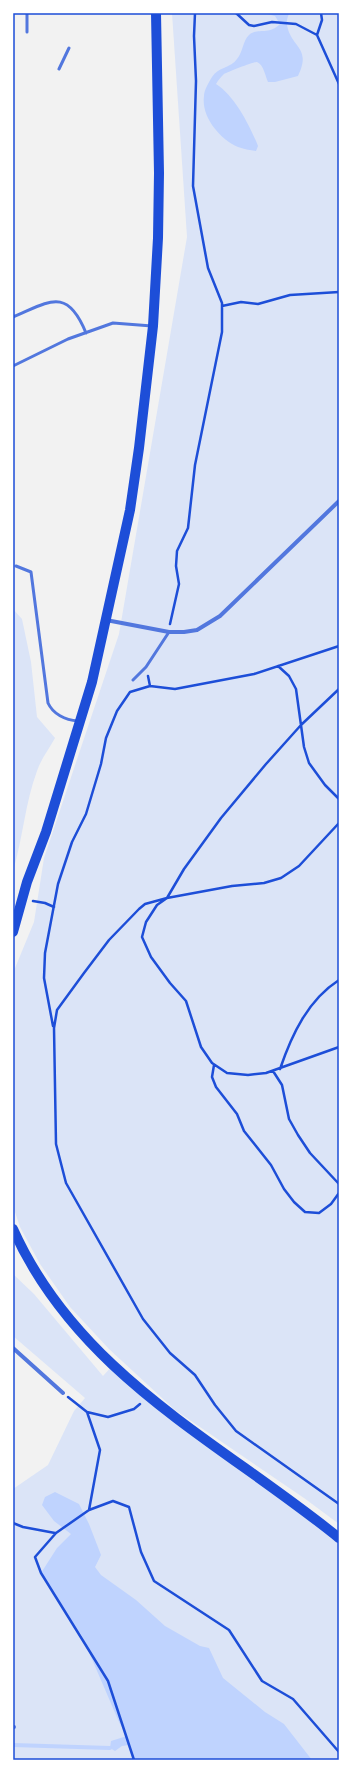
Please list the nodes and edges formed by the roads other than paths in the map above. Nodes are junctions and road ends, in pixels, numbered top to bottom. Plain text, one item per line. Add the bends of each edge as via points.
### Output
1 (27, 13) edge
2 (156, 13) edge
3 (27, 32) dead end
4 (69, 48) dead end
5 (59, 69) dead end
6 (13, 317) edge
7 (153, 326) junction
8 (86, 332) junction
9 (13, 366) edge
10 (339, 501) edge
11 (16, 566) dead end
12 (106, 620) junction
13 (168, 632) junction
14 (134, 680) dead end
15 (81, 721) junction
16 (13, 932) edge
17 (13, 1229) edge
18 (13, 1348) edge
19 (64, 1393) road end
20 (339, 1538) edge

1 - 3 lane
2 - 7 main road via 159,173
4 - 5 lane
6 - 8 lane via 50,302 62,302 72,307
7 - 8 lane via 113,323
7 - 12 main road via 130,510
8 - 9 lane
10 - 13 street via 220,616 197,630
11 - 15 lane via 31,572 48,703 51,709 64,718
12 - 13 street
12 - 15 main road
13 - 14 lane via 146,667
15 - 16 main road
17 - 20 main road via 28,1261 49,1294 112,1366 148,1398
18 - 19 street

